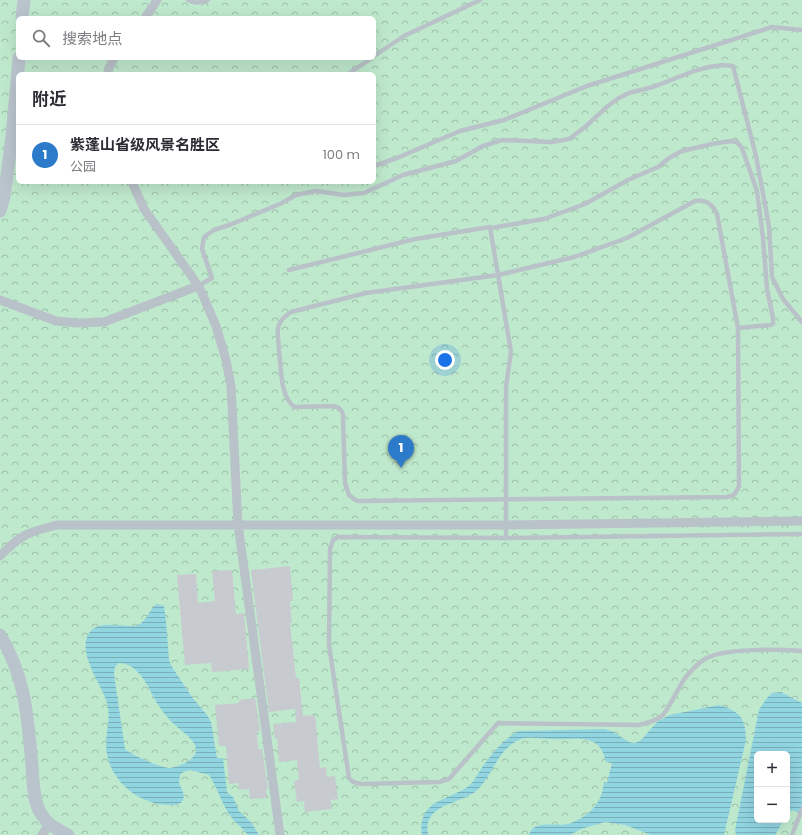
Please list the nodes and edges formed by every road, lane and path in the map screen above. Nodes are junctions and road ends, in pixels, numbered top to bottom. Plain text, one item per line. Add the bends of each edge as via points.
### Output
1 (24, 0) edge
2 (157, 0) edge
3 (188, 0) edge
4 (208, 0) edge
5 (480, 0) edge
6 (22, 16) edge
7 (146, 16) edge
8 (802, 30) edge
9 (376, 55) edge
10 (19, 60) edge
11 (113, 60) edge
12 (369, 60) edge
13 (18, 72) edge
14 (108, 72) edge
15 (351, 72) edge
16 (16, 92) edge
17 (376, 165) edge
18 (133, 184) edge
19 (0, 211) edge
20 (491, 228) junction
21 (289, 270) dead end
22 (498, 275) junction
23 (198, 286) junction
24 (0, 300) edge
25 (802, 322) edge
26 (738, 328) junction
27 (506, 500) junction
28 (802, 521) edge
29 (238, 524) junction
30 (506, 525) junction
31 (802, 534) edge
32 (506, 538) junction
33 (0, 556) edge
34 (0, 635) edge
35 (802, 651) edge
36 (802, 809) edge
37 (45, 830) edge
38 (68, 835) edge
39 (280, 835) edge
40 (792, 835) edge

1 - 6 street
2 - 7 street
3 - 4 lane
5 - 9 lane via 404,36
8 - 17 lane via 772,27 765,29 587,86 504,120 460,131
10 - 13 street
11 - 14 street
12 - 15 lane
16 - 19 street via 12,138
18 - 23 street via 144,209
20 - 21 lane via 415,239
20 - 22 lane
20 - 26 lane via 544,219 585,204 682,151 712,144 737,142 742,148 757,192 767,289 773,318 773,324 770,325
22 - 26 lane via 594,250 627,238 695,201 702,201 711,204 720,223
22 - 27 lane via 510,352 506,387
22 - 27 lane via 366,293 291,312 282,319 278,329 282,380 289,402 299,408 336,406 342,412 344,483 349,495 357,501
23 - 24 street via 104,322 56,321
23 - 25 lane via 212,278 202,246 204,237 210,232 296,195 316,191 344,195 364,193 403,175 456,161 483,146 502,140 552,142 569,139 619,98 629,93 653,87 694,71 723,65 733,66 756,156 769,226 772,277 783,299
23 - 29 street via 216,326 232,386
26 - 27 lane via 739,487 734,495
27 - 30 lane
28 - 30 street
29 - 30 street
29 - 33 street via 57,525 19,537
29 - 39 street
30 - 32 lane
31 - 32 lane
32 - 35 lane via 338,537 333,540 330,548 329,645 349,778 353,782 439,782 449,779 498,723 639,725 650,722 663,715 686,678 708,658 743,651
34 - 37 street via 22,683 35,797
36 - 40 lane
37 - 38 street

